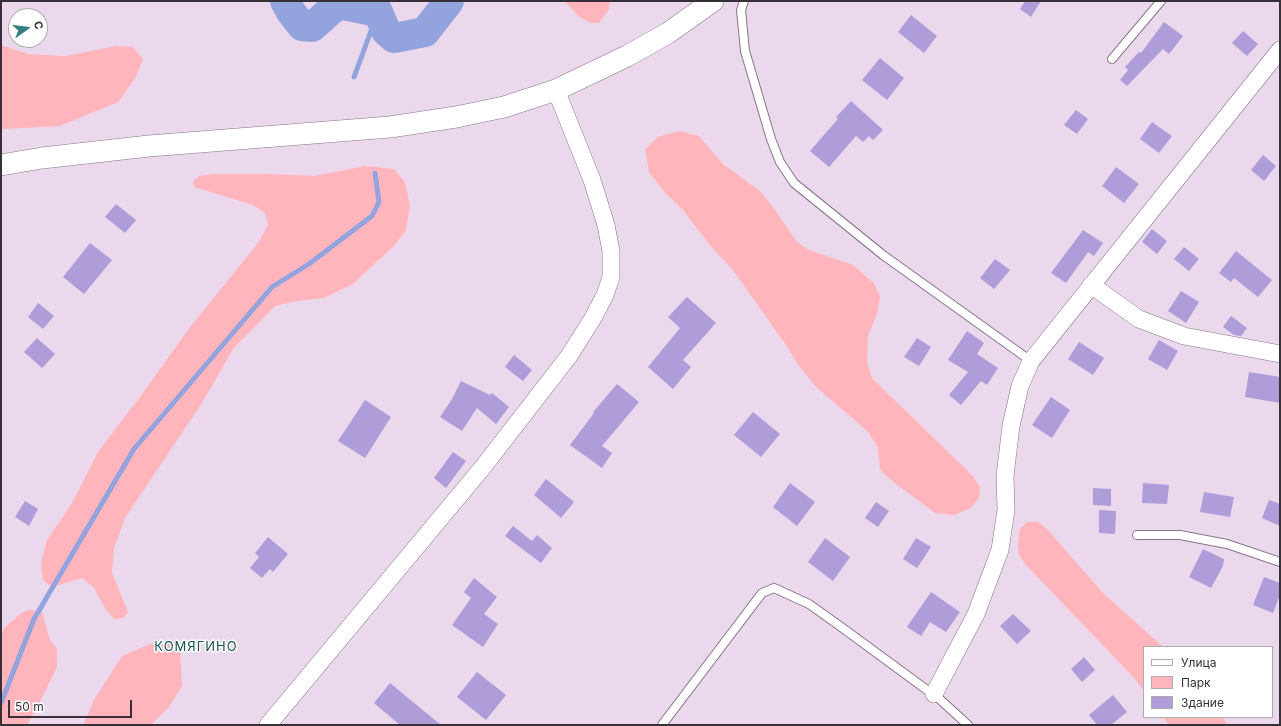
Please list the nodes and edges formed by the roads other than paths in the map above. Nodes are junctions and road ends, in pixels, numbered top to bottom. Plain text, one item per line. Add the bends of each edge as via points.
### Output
1 (713, 1) edge
2 (744, 1) edge
3 (1161, 1) edge
4 (1280, 50) edge
5 (1112, 59) dead end
6 (556, 90) junction
7 (1, 165) edge
8 (1091, 285) junction
9 (1280, 354) edge
10 (1031, 361) junction
11 (1137, 535) dead end
12 (1280, 562) edge
13 (934, 694) junction
14 (268, 725) edge
15 (662, 725) edge
16 (968, 725) edge

1 - 6 street via 668,33
2 - 10 lane via 741,10 745,51 771,138 780,162 794,183 882,255
3 - 5 lane
4 - 8 street
6 - 7 street via 504,107 390,127 149,146
6 - 14 street via 592,180 606,225 611,251 611,277 605,295 569,356 488,461
8 - 9 street via 1139,319 1184,336
8 - 10 street
10 - 13 street via 1020,386 1011,426 1005,476 1006,510 1000,550 976,614
11 - 12 lane via 1180,535 1226,544
13 - 15 lane via 809,604 774,588 762,593
13 - 16 lane

